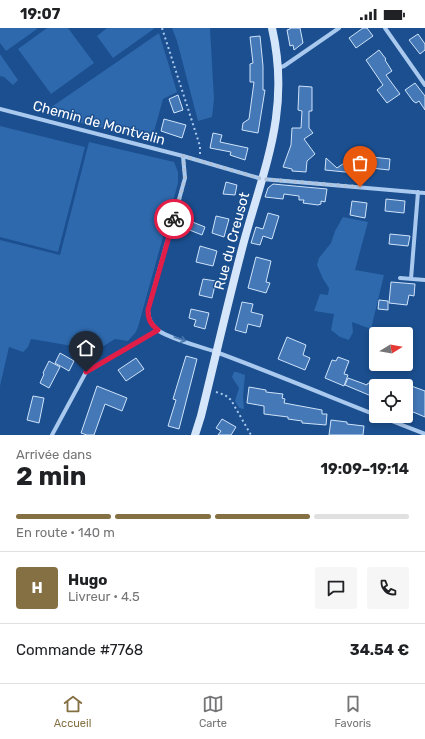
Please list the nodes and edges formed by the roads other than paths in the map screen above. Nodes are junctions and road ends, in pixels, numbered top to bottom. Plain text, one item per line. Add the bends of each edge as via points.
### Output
1 (272, 28) edge
2 (339, 28) edge
3 (384, 28) edge
4 (278, 68) junction
5 (425, 85) edge
6 (0, 109) edge
7 (183, 156) junction
8 (262, 179) junction
9 (418, 192) junction
10 (425, 193) edge
11 (400, 278) dead end
12 (411, 278) junction
13 (425, 280) edge
14 (158, 330) junction
15 (216, 352) junction
16 (369, 412) edge
17 (397, 423) edge
18 (425, 434) edge
19 (52, 435) edge
20 (195, 435) edge

1 - 4 street, Rue du Creusot
2 - 4 street
3 - 5 street
4 - 8 street, Rue du Creusot via 277,118
6 - 7 street, Chemin de Montvalin
7 - 8 street, Chemin de Montvalin
7 - 14 street via 184,185 148,310 149,320
8 - 9 street, Chemin de Montvalin
8 - 15 street, Rue du Creusot
9 - 10 street, Chemin de Montvalin
9 - 12 street
11 - 12 street
12 - 13 street
14 -> 15 street
14 - 19 street via 86,372
15 - 16 street
15 - 20 street, Rue du Creusot
17 - 18 street

